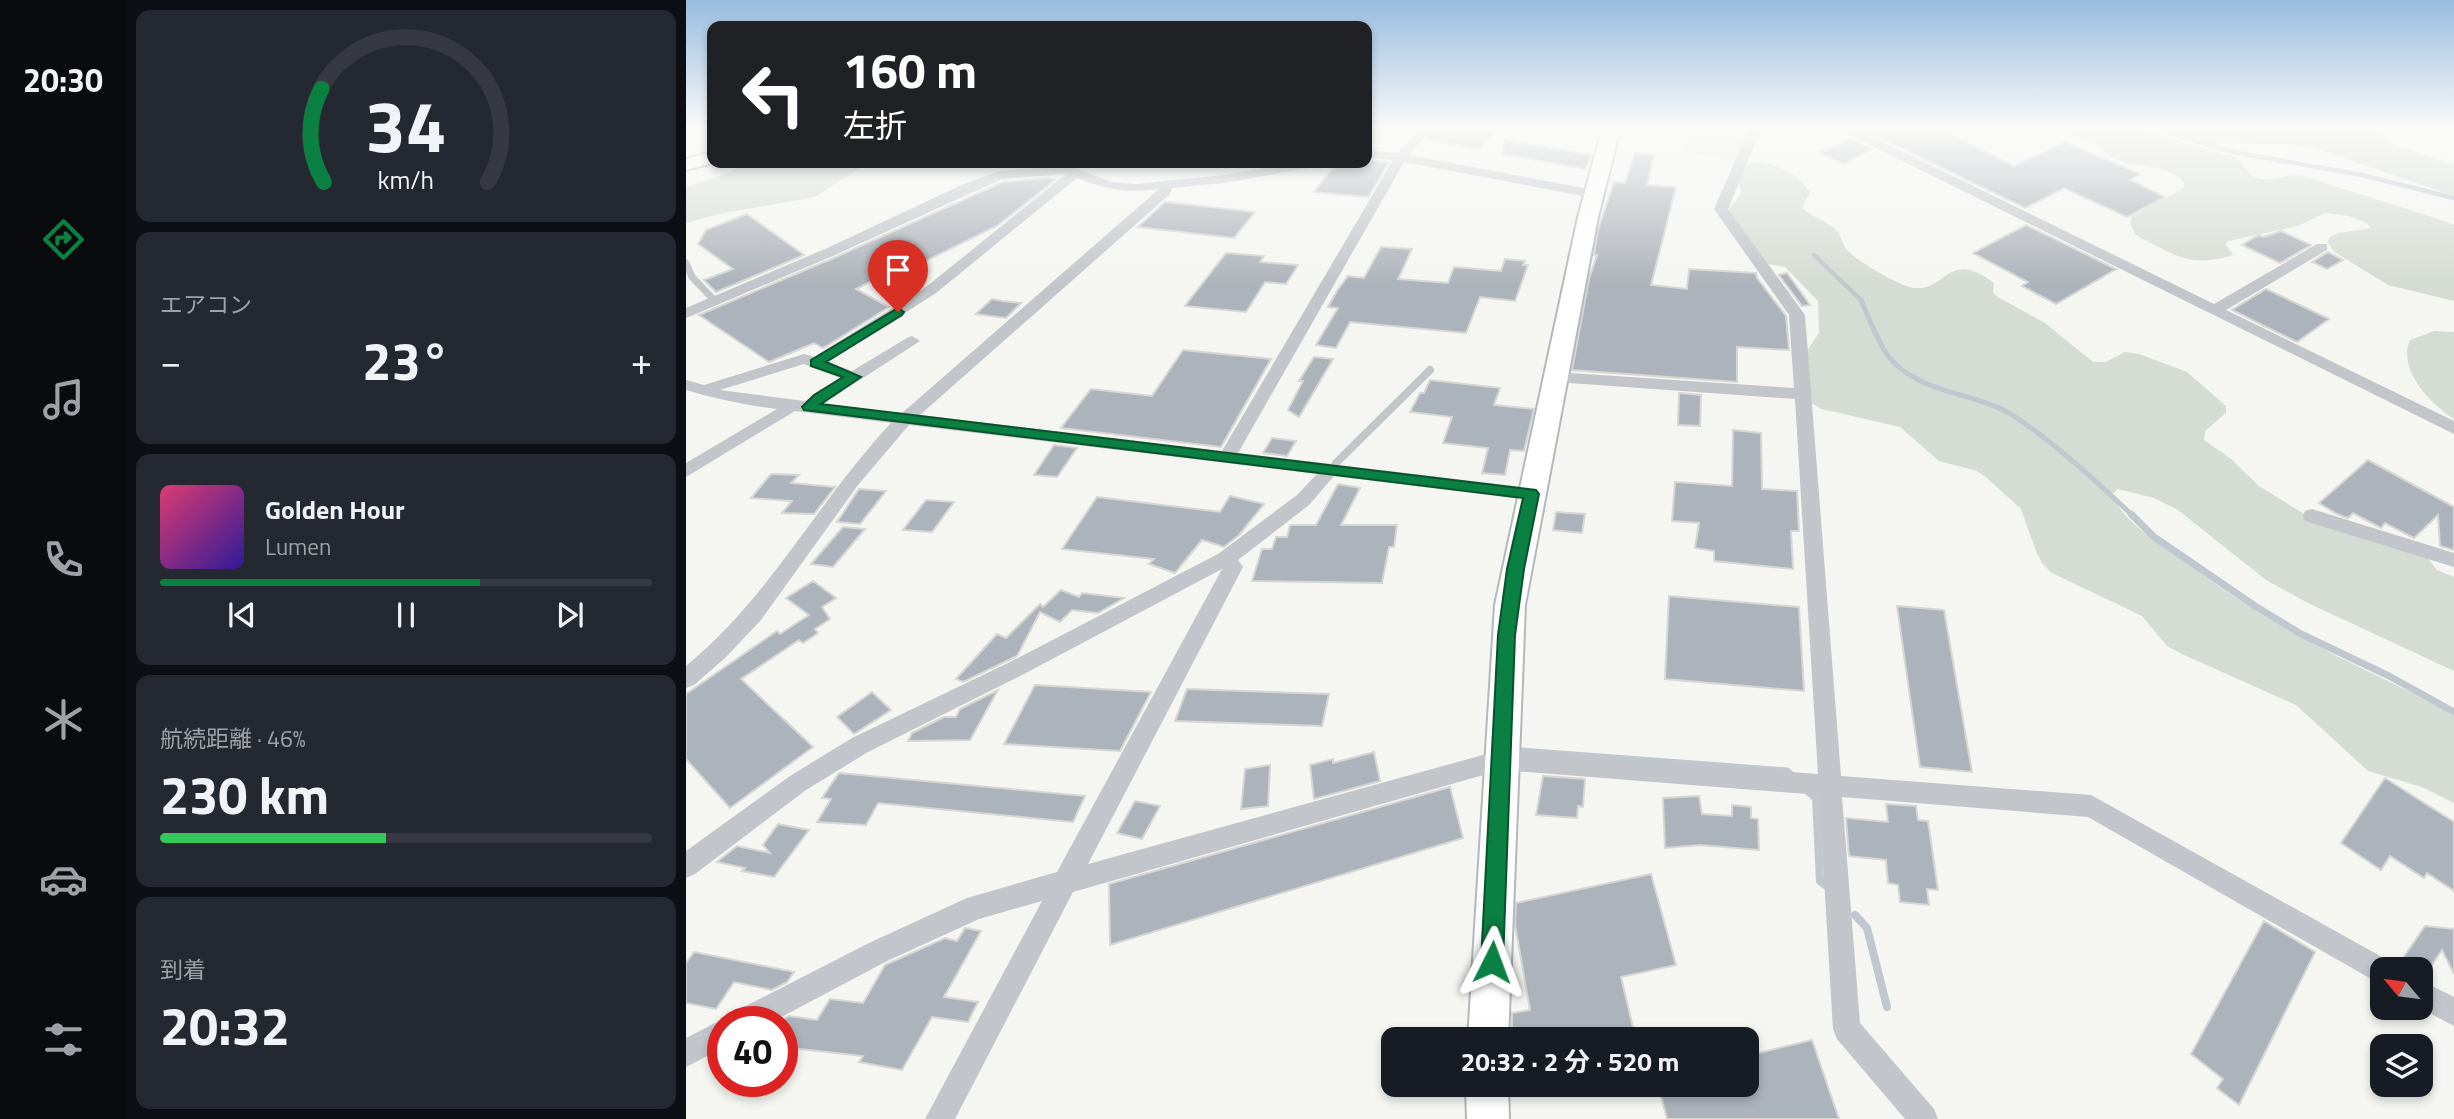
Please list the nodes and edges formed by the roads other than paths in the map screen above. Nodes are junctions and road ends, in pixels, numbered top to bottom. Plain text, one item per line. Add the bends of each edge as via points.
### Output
1 (982, 181) edge
2 (1065, 181) edge
3 (1096, 181) edge
4 (1207, 181) edge
5 (1387, 181) edge
6 (1527, 181) edge
7 (1597, 181) edge
8 (1733, 181) edge
9 (1962, 181) edge
10 (1166, 186) junction
11 (1594, 194) junction
12 (2322, 247) dead end
13 (686, 263) edge
14 (715, 301) junction
15 (2215, 310) junction
16 (686, 313) edge
17 (912, 341) dead end
18 (816, 363) junction
19 (1430, 370) dead end
20 (854, 377) junction
21 (1555, 377) junction
22 (693, 390) edge
23 (1802, 394) junction
24 (800, 406) junction
25 (905, 419) junction
26 (2454, 428) edge
27 (1227, 457) junction
28 (1330, 470) junction
29 (686, 471) edge
30 (1531, 494) junction
31 (2312, 516) dead end
32 (1225, 559) junction
33 (2454, 560) edge
34 (686, 679) edge
35 (1501, 760) junction
36 (1830, 785) junction
37 (686, 866) edge
38 (1066, 880) junction
39 (2370, 964) edge
40 (2433, 1000) edge
41 (775, 1006) edge
42 (2454, 1012) edge
43 (1489, 1027) edge
44 (707, 1041) edge
45 (686, 1052) edge
46 (1487, 1097) edge
47 (939, 1119) edge
48 (1488, 1119) edge
49 (1924, 1119) edge

1 - 14 street
2 - 18 street via 931,290
3 - 10 street via 1122,188
4 - 10 street
5 - 27 street
6 - 11 street
7 - 11 street
8 - 23 street via 1721,209 1797,315
9 - 15 street
10 - 25 street
11 - 21 street
12 - 15 street
13 - 14 lane
14 - 16 street
15 - 26 street
17 - 20 street
18 - 20 street
18 - 22 street via 804,359
19 - 28 lane
20 - 24 street
21 - 23 street
21 - 30 street
22 - 24 street
23 - 36 street
24 - 25 street
24 - 29 street
25 - 27 street
25 - 34 street via 852,481 754,614
27 - 28 street
28 - 30 street
28 - 32 street via 1303,500
30 - 35 street via 1509,614
31 - 33 street
32 - 37 street via 860,745 798,783
32 - 38 street via 1233,567
35 - 36 street
35 - 38 street
35 - 43 street
36 - 39 street via 2091,806
36 - 49 street via 1847,1029
38 - 41 street via 927,928
38 - 47 street
40 - 42 street
44 - 45 street
46 - 48 street

